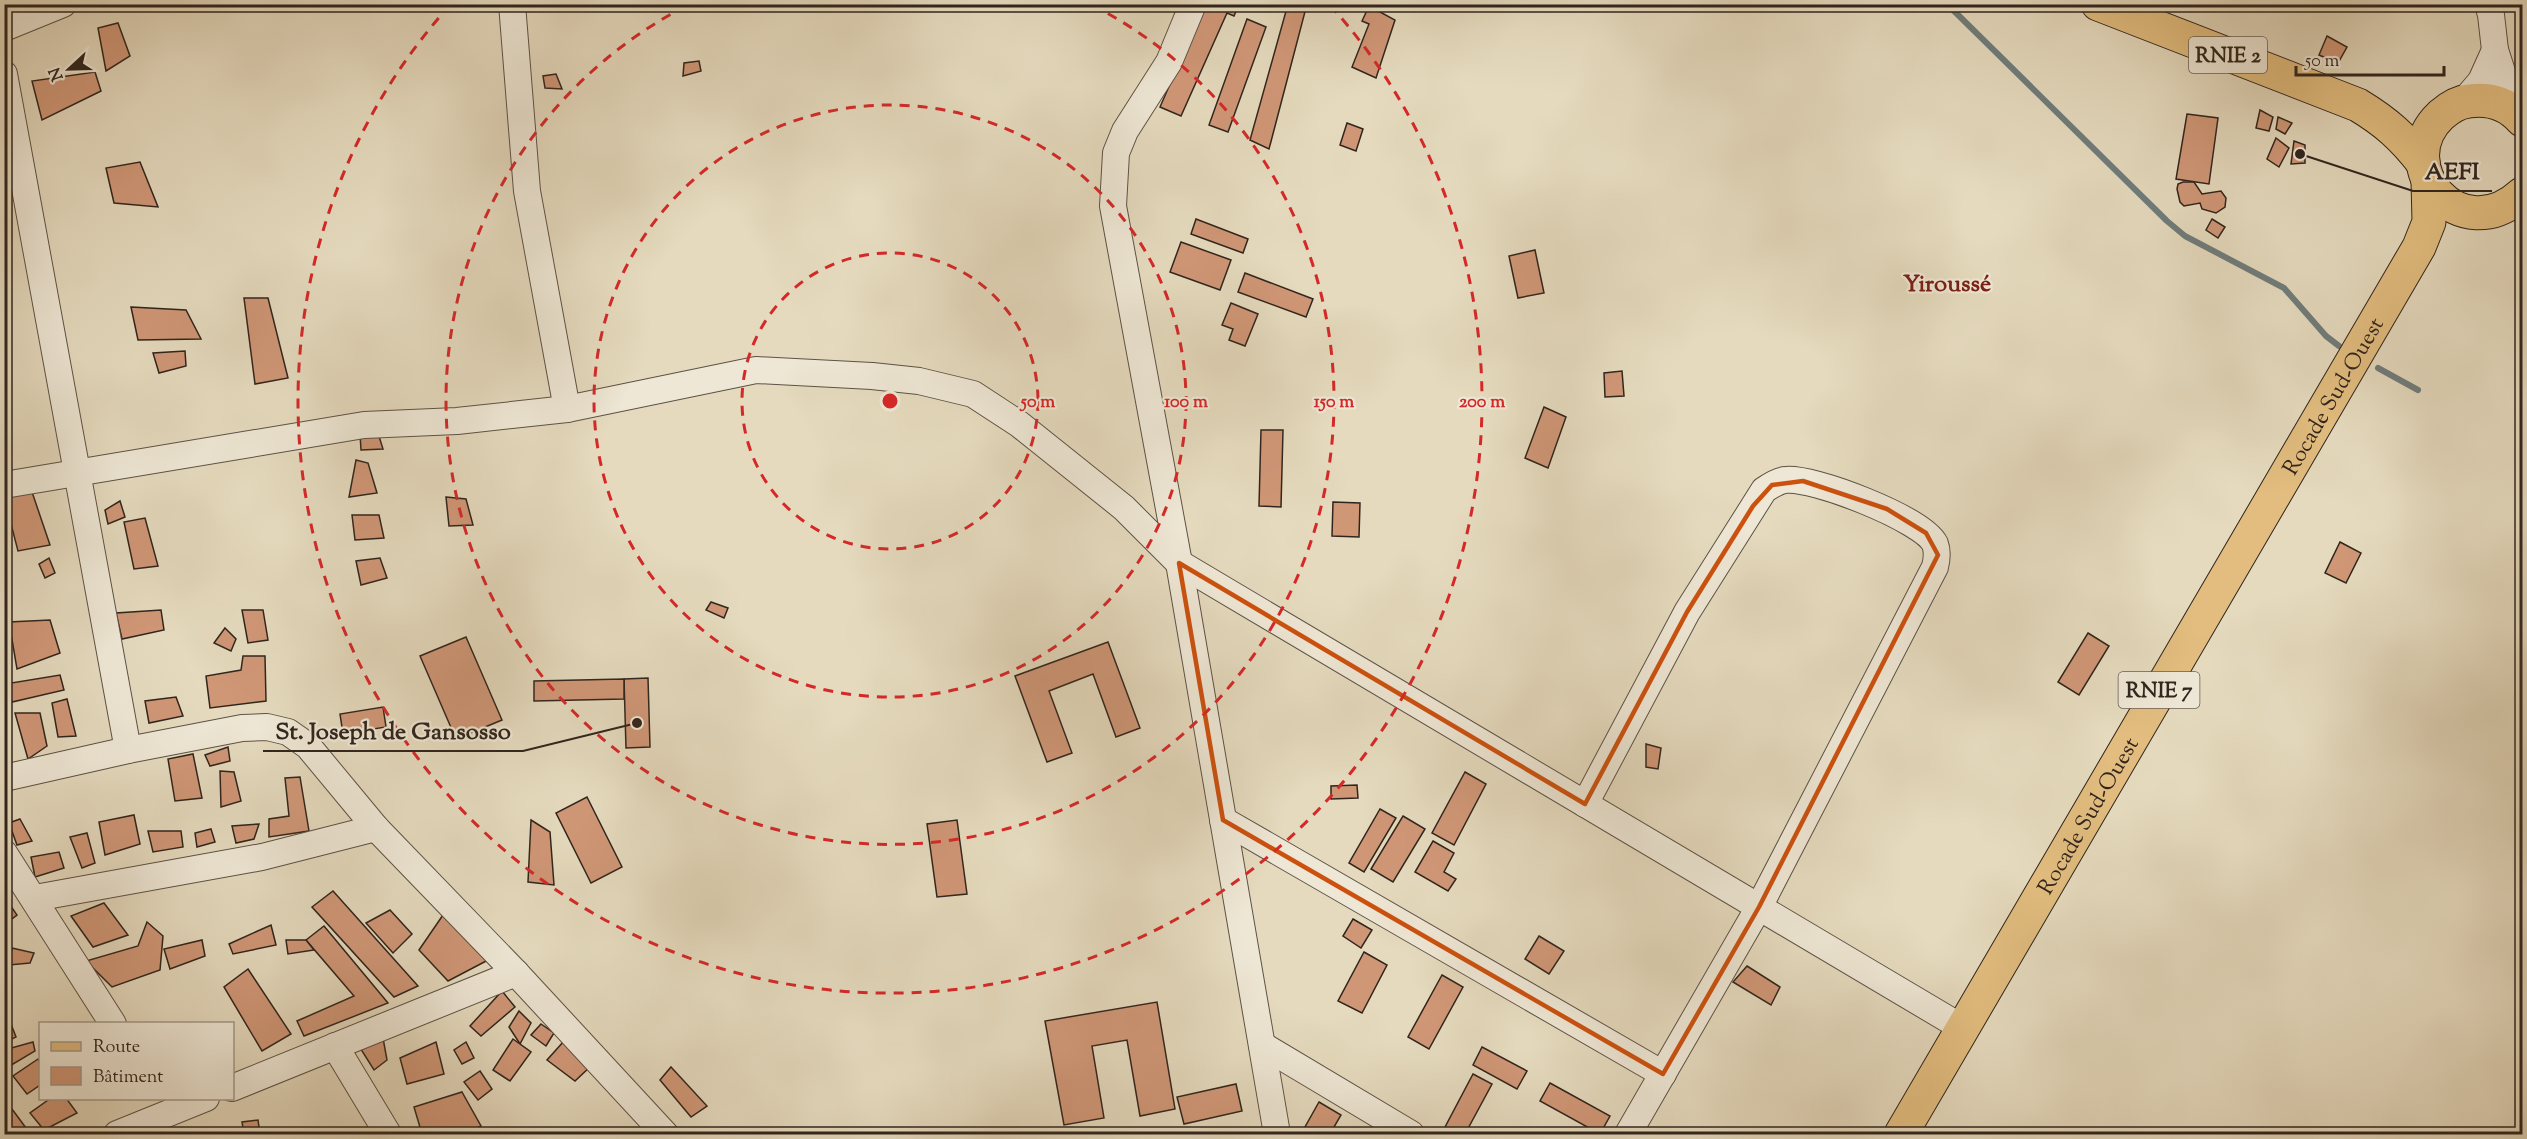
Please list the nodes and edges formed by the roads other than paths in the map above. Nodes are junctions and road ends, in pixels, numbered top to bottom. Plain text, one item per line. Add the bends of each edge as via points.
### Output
1 (63, 4) edge
2 (512, 4) edge
3 (1193, 4) edge
4 (2098, 4) edge
5 (2488, 4) edge
6 (4, 28) edge
7 (2495, 50) junction
8 (4, 74) edge
9 (2459, 104) junction
10 (2358, 105) junction
11 (2518, 116) edge
12 (2426, 172) junction
13 (2521, 196) edge
14 (2478, 214) junction
15 (2419, 247) junction
16 (567, 409) junction
17 (76, 471) junction
18 (4, 485) edge
19 (1179, 563) junction
20 (128, 750) junction
21 (4, 778) edge
22 (1586, 804) junction
23 (1223, 820) junction
24 (376, 828) junction
25 (4, 854) edge
26 (35, 898) junction
27 (1759, 907) junction
28 (516, 973) junction
29 (112, 1022) edge
30 (1962, 1027) junction
31 (335, 1046) junction
32 (1262, 1046) junction
33 (1663, 1074) junction
34 (234, 1087) edge
35 (202, 1100) edge
36 (170, 1115) edge
37 (117, 1134) edge
38 (388, 1134) edge
39 (665, 1134) edge
40 (1277, 1134) edge
41 (1411, 1134) edge
42 (1628, 1134) edge
43 (1901, 1134) edge

1 - 6 street
2 - 16 street via 527,191
3 - 19 street via 1169,62 1125,131 1116,153 1113,182 1116,228
4 - 10 main road, RNIE 2
5 - 7 street
7 - 9 street via 2481,81
7 - 11 street
8 - 17 street
9 - 10 main road, RNIE 2 via 2420,111
9 - 11 main road, RNIE 2 via 2481,99 2499,103
9 - 12 main road, Rocade Sud-Ouest via 2434,122 2426,137
10 - 12 main road, RNIE 2 via 2405,139
12 - 14 main road, RNIE 2 via 2445,202 2460,211
12 - 15 main road, Rocade Sud-Ouest via 2429,222
13 - 14 main road, Rocade Sud-Ouest via 2496,212
14 - 15 main road, Rocade Sud-Ouest via 2451,225
15 - 30 main road, Rocade Sud-Ouest / RNIE 7
16 - 17 street via 457,421 364,425
16 - 19 street via 756,370 919,381 973,394 1019,424 1124,508
17 - 18 street
17 - 20 street
19 - 22 street
19 - 23 street
20 - 21 street
20 - 24 street via 242,728 267,727 288,732 308,746
22 - 27 street
22 - 27 street via 1687,612 1764,490 1785,480 1803,481 1887,509 1915,524 1935,544 1935,567
23 - 32 street
23 - 33 street
24 - 26 street via 262,857
24 - 28 street
25 - 26 street
26 - 29 street
27 - 30 street
27 - 33 street
28 - 31 street
28 - 39 street
30 - 43 main road, Rocade Sud-Ouest / RNIE 7
31 - 34 street
31 - 38 street
32 - 40 street
32 - 41 street
33 - 42 street
35 - 36 street
36 - 37 street

